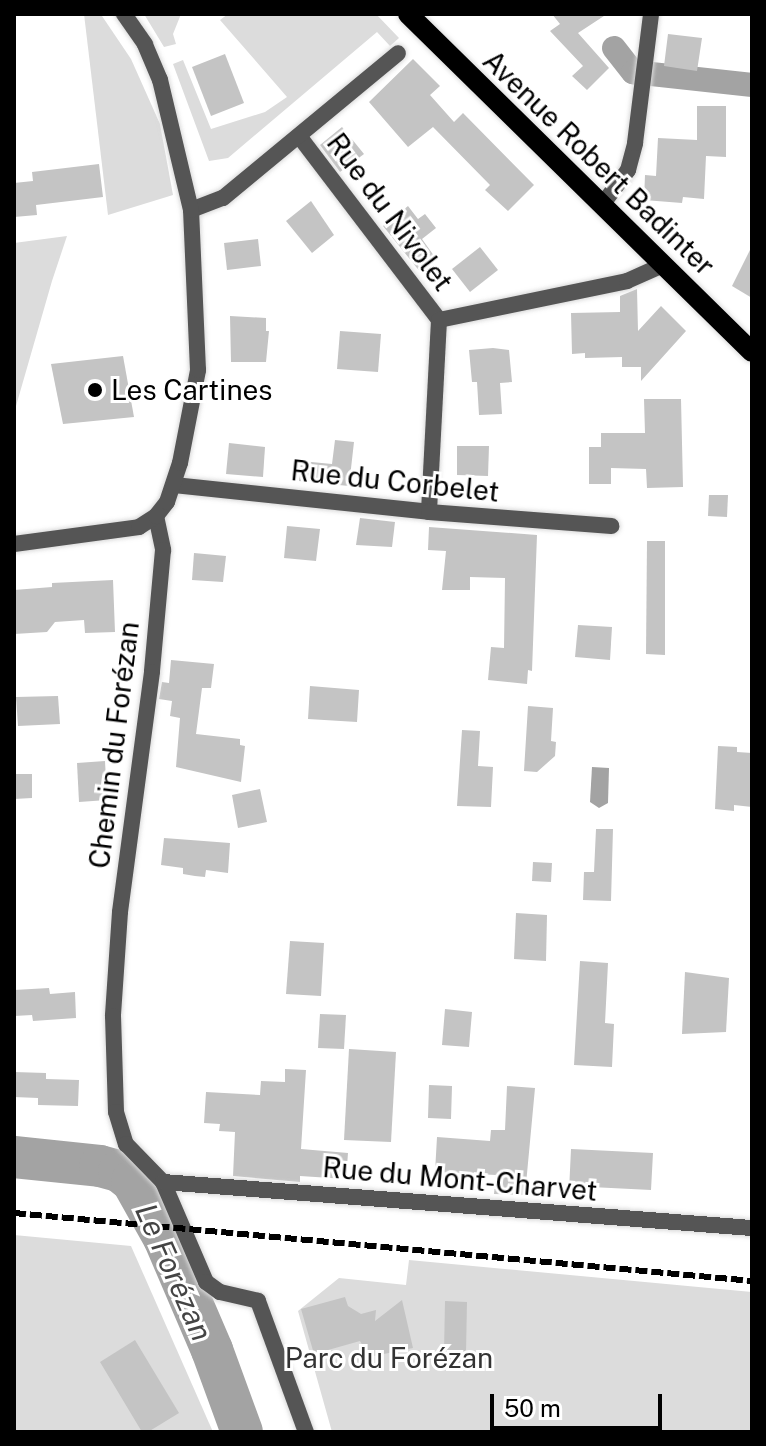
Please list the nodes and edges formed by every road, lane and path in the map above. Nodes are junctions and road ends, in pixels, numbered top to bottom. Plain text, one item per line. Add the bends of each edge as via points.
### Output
1 (124, 14) edge
2 (408, 14) edge
3 (651, 14) edge
4 (398, 53) dead end
5 (299, 136) junction
6 (602, 205) junction
7 (191, 210) junction
8 (663, 265) junction
9 (439, 320) junction
10 (752, 352) edge
11 (174, 485) junction
12 (429, 512) junction
13 (156, 516) junction
14 (611, 526) dead end
15 (14, 544) edge
16 (163, 1182) junction
17 (752, 1228) edge
18 (306, 1432) edge

1 - 7 street via 145,44 160,80
2 - 6 main road, Avenue Robert Badinter
3 - 6 street via 628,170
4 - 5 street
5 - 7 street via 223,198
5 - 9 street, Rue du Nivolet
6 - 8 main road, Avenue Robert Badinter
7 - 11 street via 198,370
8 - 9 street via 627,281
8 - 10 main road, Avenue Robert Badinter
9 - 12 street, Rue du Nivolet
11 - 12 street, Rue du Corbelet
11 - 13 street
12 - 14 street, Rue du Corbelet
13 - 15 street via 139,527
13 - 16 street, Chemin du Forézan via 163,550 120,912 113,1016 114,1091 121,1131 136,1157
16 - 17 street, Rue du Mont-Charvet
16 - 18 street, Chemin du Forézan via 206,1282 220,1292 258,1301

